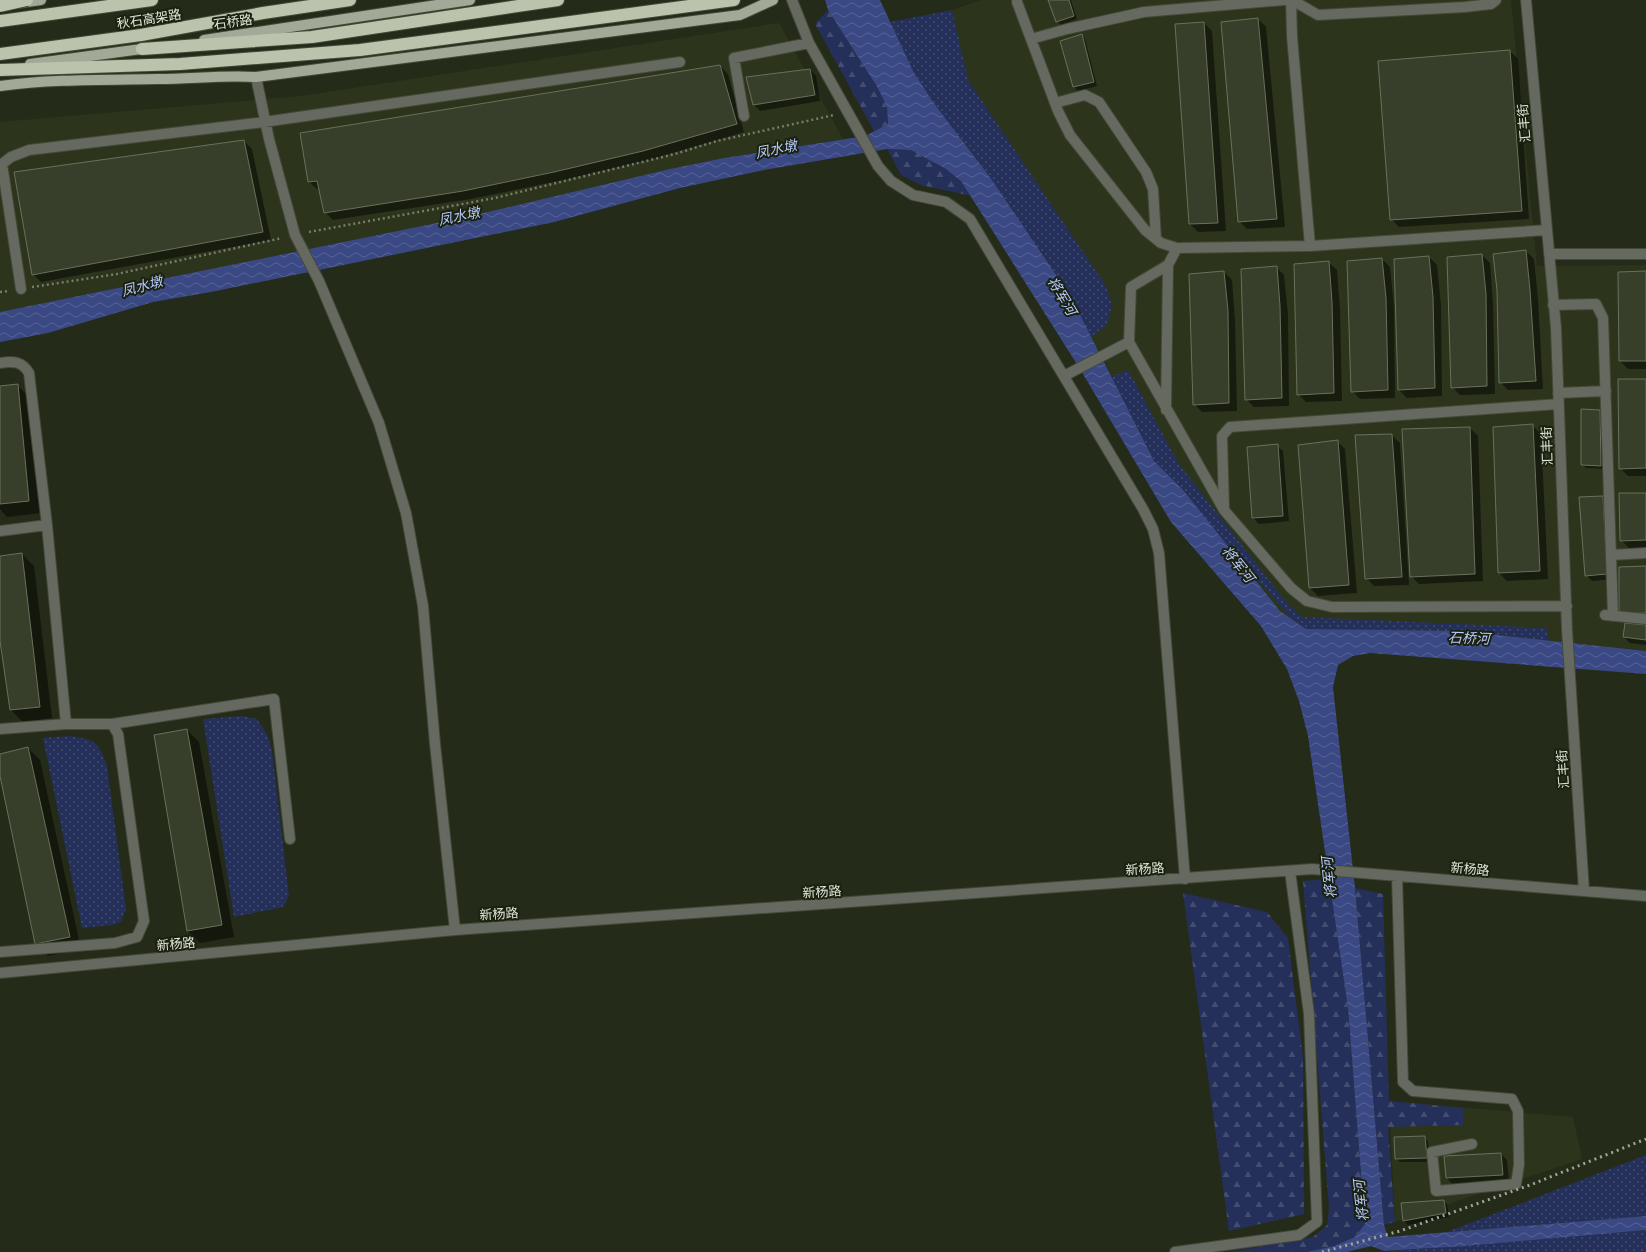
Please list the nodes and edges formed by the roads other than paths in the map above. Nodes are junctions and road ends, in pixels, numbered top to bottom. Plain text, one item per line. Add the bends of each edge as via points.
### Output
1 (27, 0) edge
2 (41, 0) edge
3 (152, 0) edge
4 (350, 0) edge
5 (470, 0) edge
6 (558, 0) edge
7 (734, 0) edge
8 (773, 0) edge
9 (792, 0) edge
10 (1284, 0) edge
11 (1292, 0) edge
12 (1496, 0) edge
13 (1526, 0) edge
14 (1017, 2) dead end
15 (0, 6) edge
16 (0, 21) edge
17 (1031, 39) junction
18 (809, 43) junction
19 (142, 49) junction
20 (0, 54) edge
21 (680, 62) dead end
22 (0, 70) edge
23 (256, 77) junction
24 (0, 86) edge
25 (1055, 103) junction
26 (744, 116) dead end
27 (264, 122) junction
28 (1547, 230) junction
29 (1156, 239) junction
30 (1310, 246) junction
31 (1177, 248) junction
32 (1549, 254) junction
33 (1646, 254) edge
34 (1168, 265) junction
35 (21, 289) road end
36 (1553, 305) junction
37 (1128, 342) junction
38 (0, 363) edge
39 (1064, 376) junction
40 (1606, 392) junction
41 (1558, 393) junction
42 (1558, 404) junction
43 (1166, 410) junction
44 (1224, 510) junction
45 (47, 525) junction
46 (0, 531) edge
47 (1646, 553) edge
48 (1611, 555) junction
49 (1567, 606) junction
50 (1646, 619) edge
51 (66, 724) junction
52 (112, 724) junction
53 (0, 729) edge
54 (290, 839) dead end
55 (1290, 871) junction
56 (1397, 876) junction
57 (1185, 879) junction
58 (1584, 891) junction
59 (1646, 896) edge
60 (455, 930) junction
61 (0, 952) edge
62 (0, 973) edge
63 (1472, 1144) dead end
64 (1175, 1252) edge

1 - 15 highway, bridge
2 - 15 main road
3 - 16 highway, 秋石高架路
4 - 20 highway, 秋石高架路 via 141,35
5 - 19 main road, 石桥路
6 - 19 highway via 312,37
7 - 22 highway via 360,50 180,64
8 - 23 main road via 740,15
9 - 18 street
10 - 17 street via 1144,12
11 - 12 street via 1318,15 1465,7 1491,4
11 - 30 street via 1292,36
13 - 28 street, 汇丰街
14 - 17 street
17 - 25 street
18 - 26 street via 734,58
18 - 39 street via 878,166 891,181 913,195 946,202 970,219
19 - 22 main road, 石桥路
21 - 27 street
23 - 24 main road via 30,82
23 - 27 street
25 - 29 street via 1070,135 1145,230
25 - 29 street via 1085,96 1099,102 1146,172 1153,189
27 - 35 street via 29,150 11,157 2,164
27 - 60 street via 295,235 319,281 379,424 406,513 423,606
28 - 30 street
28 - 32 street, 汇丰街
29 - 31 street
30 - 31 street
31 - 34 street
32 - 33 street
32 - 36 street, 汇丰街
34 - 37 street via 1131,287
34 - 43 street
36 - 40 street via 1596,304 1603,318
36 - 41 street, 汇丰街
37 - 39 street
37 - 43 street
38 - 45 street via 14,361 25,366 30,373
39 - 57 street via 1143,509 1153,529 1159,552
40 - 41 street
40 - 48 street
41 - 42 street, 汇丰街
42 - 44 street via 1230,427 1222,436
42 - 49 street, 汇丰街
43 - 44 street
44 - 49 street via 1291,588 1308,601 1332,607
45 - 46 street
45 - 51 street
47 - 48 street
48 - 50 street via 1609,616
49 - 58 street, 汇丰街
51 - 52 street
51 - 53 street
52 - 54 street via 274,699
52 - 61 street via 118,734 144,921 137,937 116,943
55 - 56 street, 新杨路 via 1324,870
55 - 57 street, 新杨路
55 - 64 street via 1309,1014 1317,1222 1299,1234
56 - 58 street, 新杨路
56 - 63 street via 1403,1082 1413,1091 1512,1100 1518,1111 1519,1166 1516,1184 1436,1191 1432,1152
57 - 60 street, 新杨路
58 - 59 street, 新杨路
60 - 62 street, 新杨路

